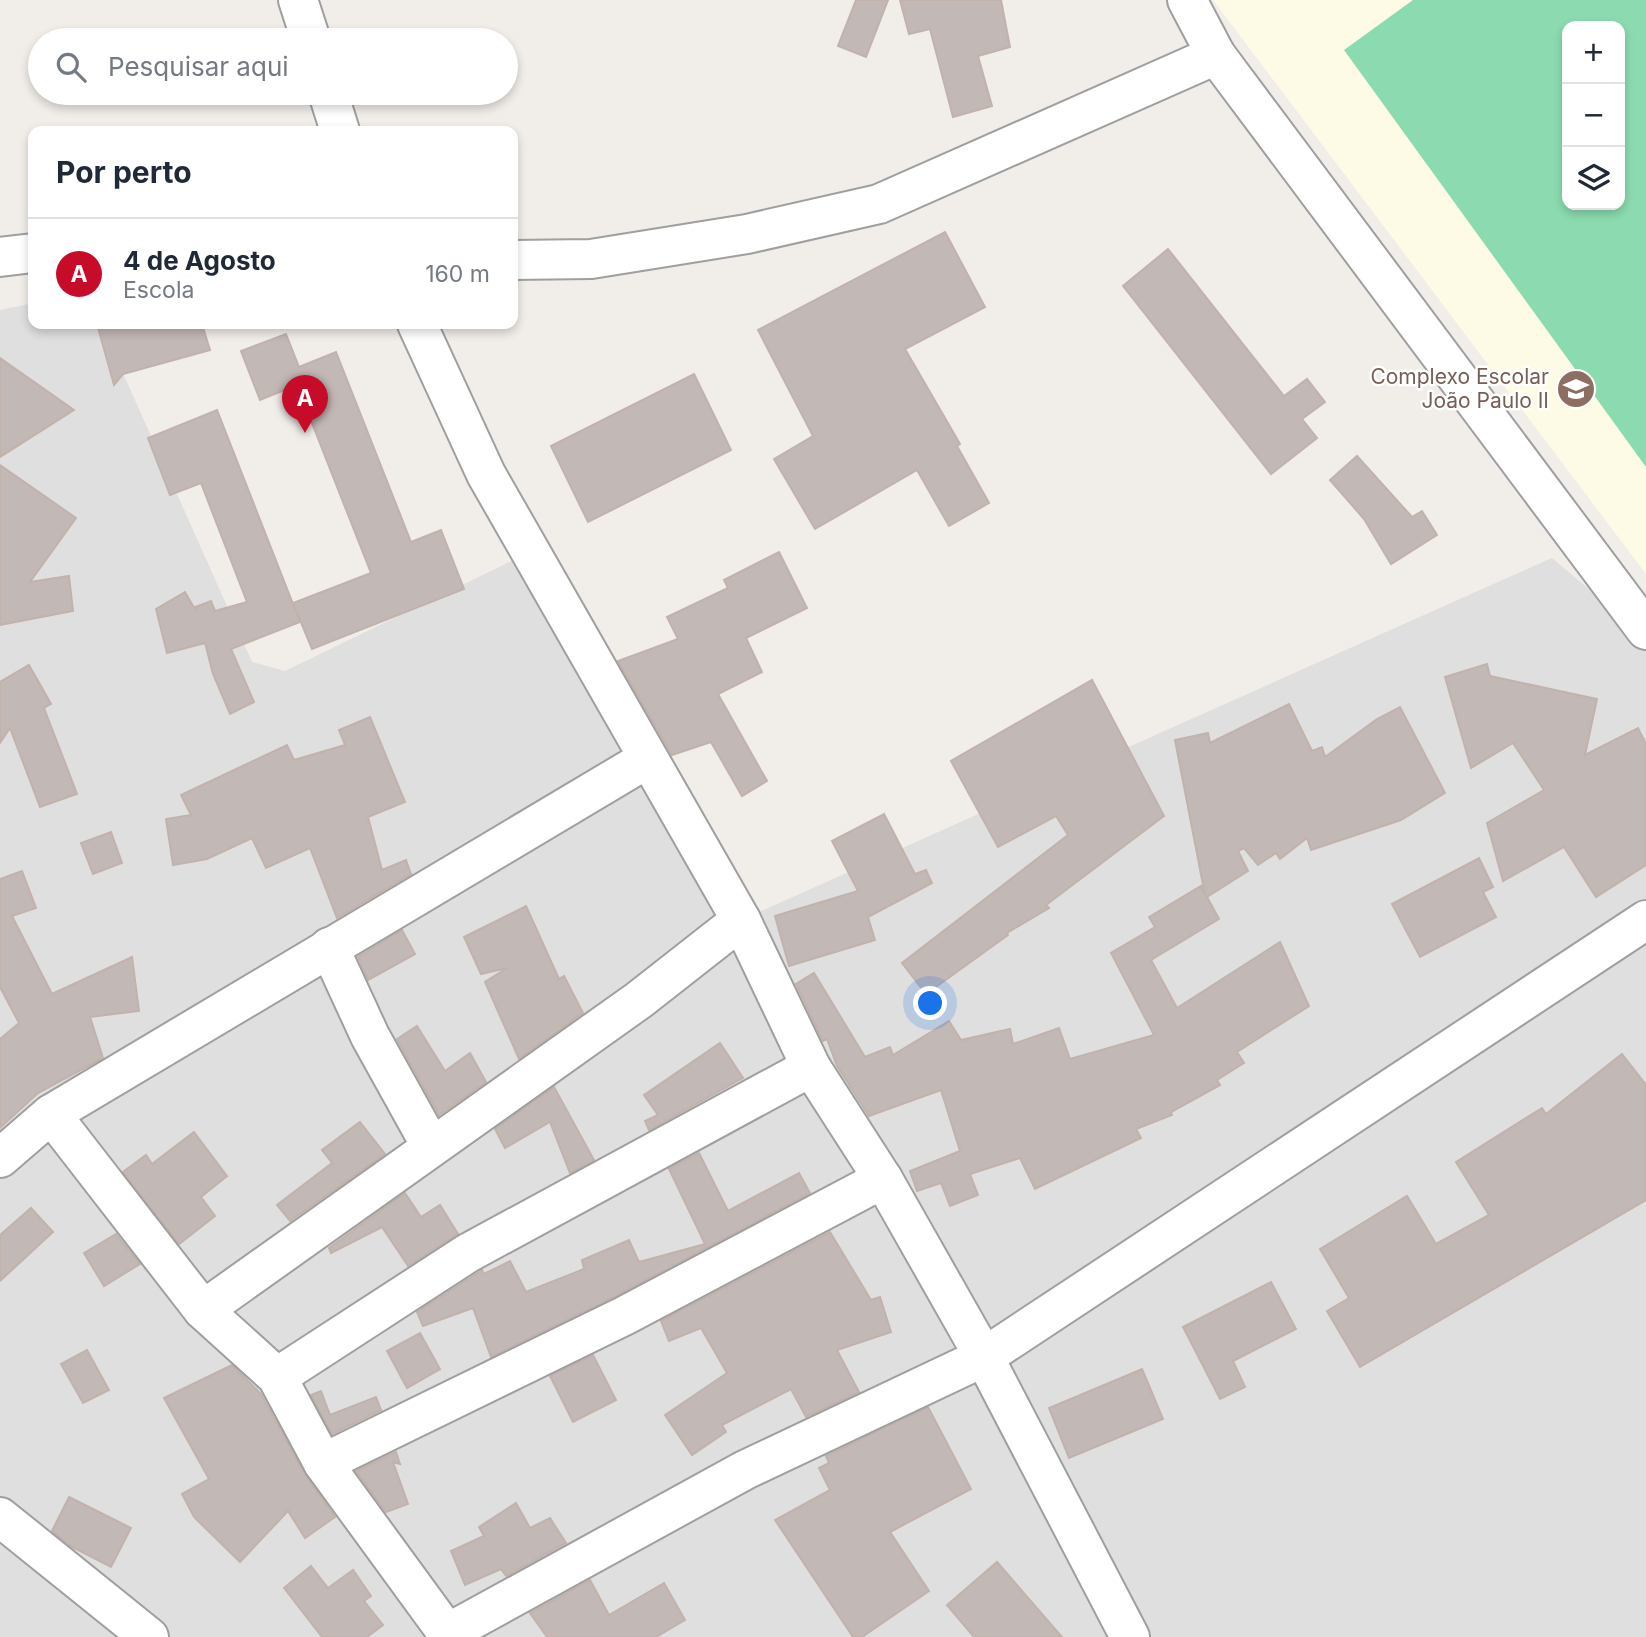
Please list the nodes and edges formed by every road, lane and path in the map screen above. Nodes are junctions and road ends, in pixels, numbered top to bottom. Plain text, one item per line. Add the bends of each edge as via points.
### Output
1 (299, 0) edge
2 (1187, 0) edge
3 (307, 28) edge
4 (1216, 55) junction
5 (332, 105) edge
6 (338, 126) edge
7 (28, 254) edge
8 (0, 257) edge
9 (518, 260) edge
10 (418, 329) edge
11 (1646, 630) edge
12 (647, 759) junction
13 (741, 920) junction
14 (1646, 920) edge
15 (330, 947) junction
16 (811, 1067) junction
17 (51, 1114) junction
18 (431, 1146) junction
19 (0, 1158) edge
20 (883, 1179) junction
21 (203, 1310) junction
22 (984, 1357) junction
23 (277, 1377) junction
24 (323, 1463) junction
25 (0, 1517) edge
26 (449, 1635) edge
27 (149, 1637) edge
28 (1130, 1637) edge

1 - 3 street
2 - 4 street
4 - 9 street via 879,204 747,234 591,259
4 - 11 street
5 - 6 street
7 - 8 street
10 - 12 street via 486,474
12 - 13 street
12 - 15 street
13 - 16 street
13 - 18 street via 639,1000
14 - 22 street
15 - 17 street
15 - 18 street via 370,1036
16 - 20 street
16 - 23 street via 468,1253
17 - 19 street
17 - 21 street
18 - 21 street
20 - 22 street
20 - 24 street via 624,1316
21 - 23 street
22 - 26 street via 745,1470
22 - 28 street
23 - 24 street
24 - 26 street
25 - 27 street

